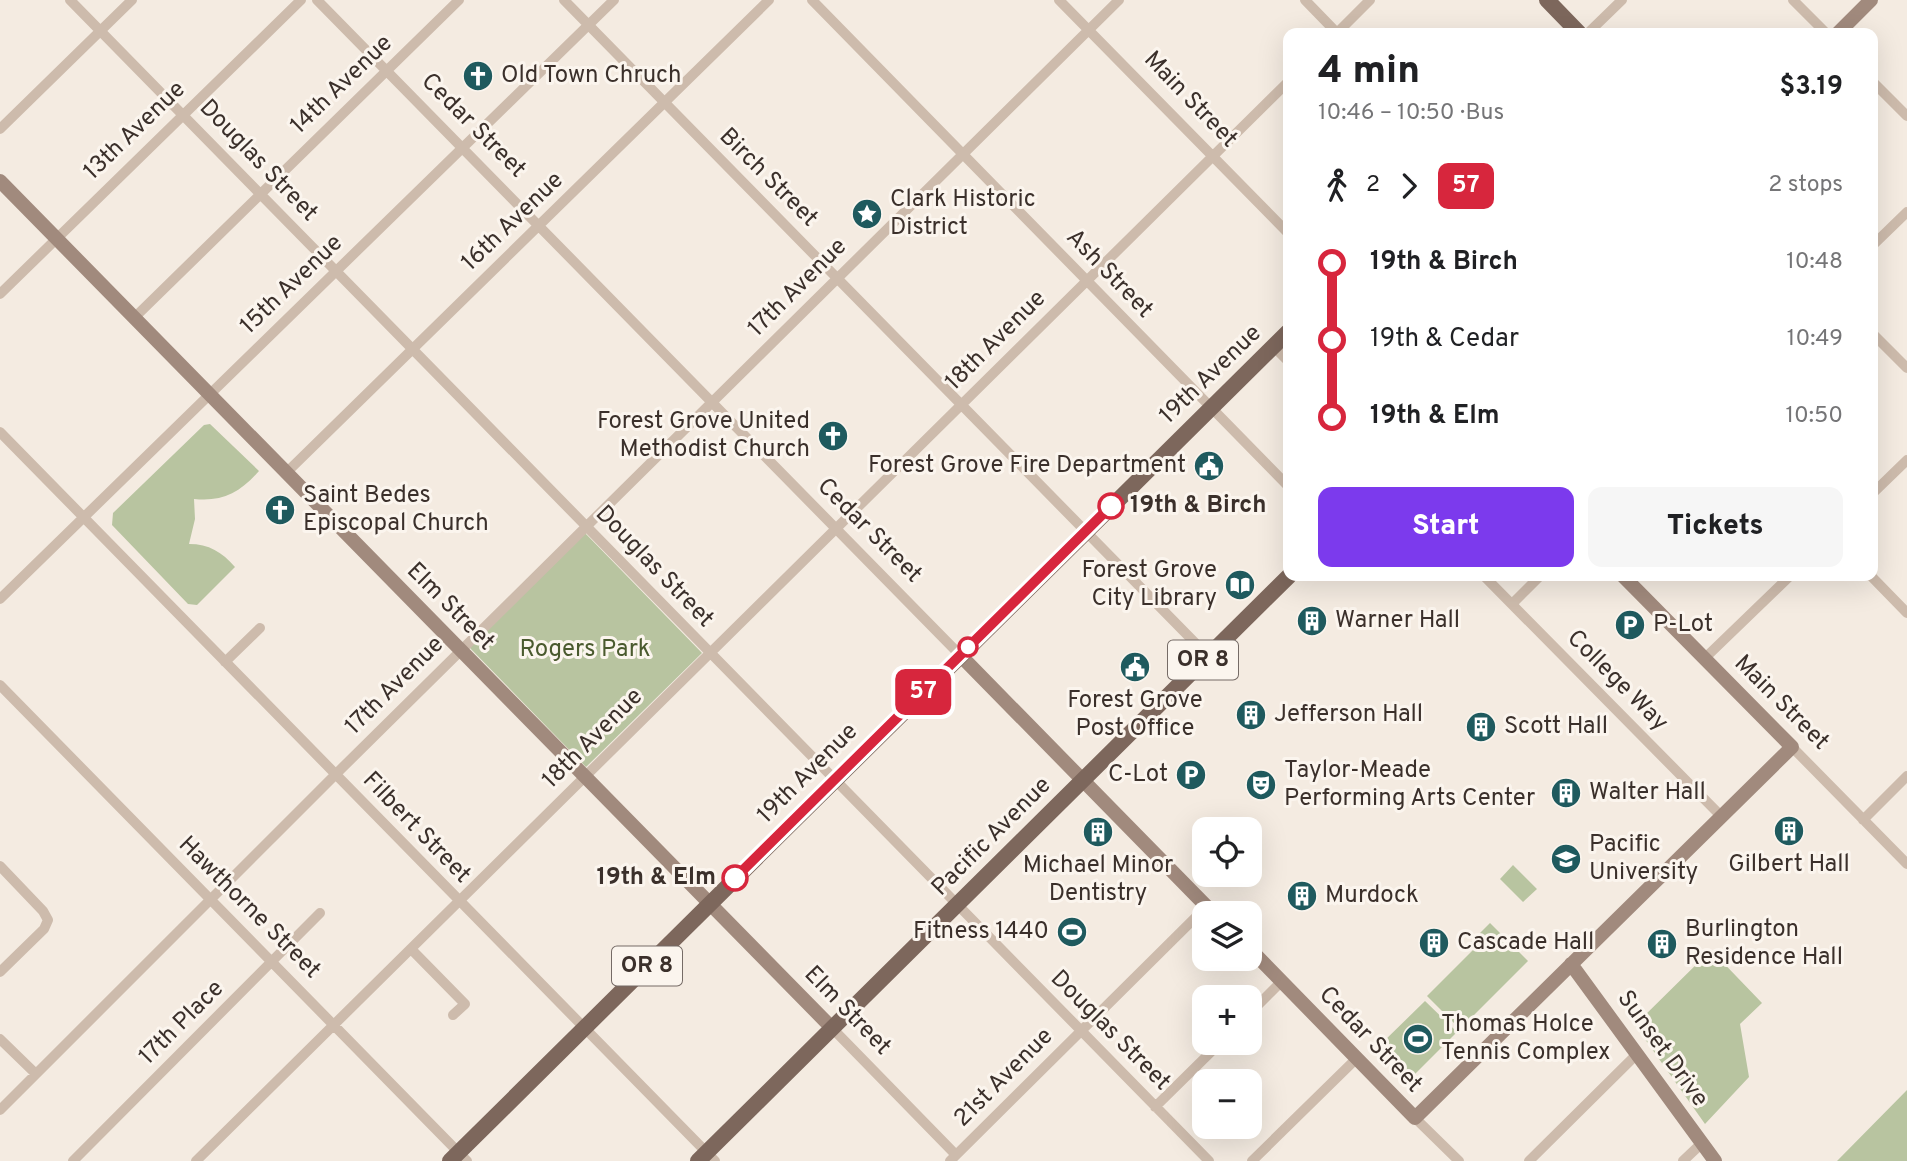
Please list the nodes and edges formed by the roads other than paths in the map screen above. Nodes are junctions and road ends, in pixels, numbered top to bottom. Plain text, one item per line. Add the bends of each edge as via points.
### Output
1 (69, 0) edge
2 (132, 0) edge
3 (301, 0) edge
4 (317, 0) edge
5 (459, 0) edge
6 (564, 0) edge
7 (614, 0) edge
8 (769, 0) edge
9 (812, 0) edge
10 (1059, 0) edge
11 (1119, 0) edge
12 (1305, 0) edge
13 (1370, 0) edge
14 (1546, 0) edge
15 (1622, 0) edge
16 (1793, 0) edge
17 (1871, 0) edge
18 (588, 25) junction
19 (1332, 28) edge
20 (1342, 28) edge
21 (1574, 28) edge
22 (1593, 28) edge
23 (1821, 28) edge
24 (1843, 28) edge
25 (1089, 30) junction
26 (100, 32) junction
27 (387, 72) junction
28 (1878, 86) edge
29 (1283, 87) edge
30 (664, 103) junction
31 (183, 114) junction
32 (1907, 116) edge
33 (0, 129) edge
34 (462, 148) junction
35 (963, 155) junction
36 (1213, 156) junction
37 (0, 181) edge
38 (260, 194) junction
39 (1907, 212) edge
40 (539, 226) junction
41 (1283, 228) edge
42 (56, 238) junction
43 (1878, 240) edge
44 (337, 271) junction
45 (838, 279) junction
46 (1087, 281) junction
47 (0, 293) edge
48 (134, 318) junction
49 (1283, 337) edge
50 (1878, 339) edge
51 (1273, 346) junction
52 (412, 349) junction
53 (1283, 356) edge
54 (1907, 369) edge
55 (209, 394) junction
56 (711, 403) junction
57 (961, 405) junction
58 (1211, 407) junction
59 (0, 432) edge
60 (1907, 460) edge
61 (286, 473) junction
62 (1283, 481) edge
63 (1878, 488) edge
64 (85, 517) junction
65 (586, 527) junction
66 (835, 529) junction
67 (1086, 531) junction
68 (1284, 581) edge
69 (1488, 581) edge
70 (1535, 581) edge
71 (1628, 581) edge
72 (1785, 581) edge
73 (1876, 581) edge
74 (0, 599) edge
75 (1512, 604) junction
76 (1907, 612) edge
77 (261, 628) dead end
78 (461, 650) junction
79 (709, 654) junction
80 (960, 655) junction
81 (1208, 656) junction
82 (1705, 659) junction
83 (225, 662) junction
84 (0, 685) edge
85 (1792, 747) junction
86 (335, 775) junction
87 (1907, 776) edge
88 (584, 777) junction
89 (1083, 779) junction
90 (835, 780) junction
91 (1721, 816) junction
92 (1864, 820) junction
93 (1907, 864) edge
94 (0, 866) edge
95 (211, 899) junction
96 (1202, 901) edge
97 (459, 902) junction
98 (710, 903) junction
99 (957, 904) junction
100 (320, 913) dead end
101 (1192, 928) edge
102 (411, 949) junction
103 (274, 962) junction
104 (1262, 962) edge
105 (1572, 964) junction
106 (0, 972) edge
107 (1281, 982) junction
108 (1262, 1001) edge
109 (453, 1015) dead end
110 (334, 1024) junction
111 (585, 1027) junction
112 (832, 1028) junction
113 (1080, 1031) junction
114 (0, 1039) edge
115 (1637, 1054) junction
116 (1208, 1055) edge
117 (1357, 1058) junction
118 (36, 1074) junction
119 (1156, 1107) junction
120 (0, 1110) edge
121 (1415, 1118) junction
122 (1702, 1143) junction
123 (458, 1158) edge
124 (706, 1158) edge
125 (953, 1158) edge
126 (73, 1161) edge
127 (197, 1161) edge
128 (1209, 1161) edge
129 (1252, 1161) edge
130 (1459, 1161) edge
131 (1529, 1161) edge
132 (1683, 1161) edge
133 (1715, 1161) edge

1 - 26 street, Douglas Street
2 - 26 street
3 - 31 street, 13th Avenue
4 - 27 street, Cedar Street
5 - 27 street, 14th Avenue
6 - 18 street, Birch Street
7 - 18 street, 15th Avenue
8 - 30 street, 16th Avenue
9 - 35 street, Ash Street
10 - 25 street, Main Street
11 - 25 street, 17th Avenue
12 - 19 street
13 - 20 street
14 - 21 main road
15 - 22 street
16 - 23 street
17 - 24 street
18 - 30 street, Birch Street
18 - 34 street, 15th Avenue
25 - 35 street, 17th Avenue
25 - 36 street, Main Street
26 - 31 street, Douglas Street
26 - 33 street
27 - 34 street, Cedar Street
27 - 38 street, 14th Avenue
28 - 32 street
29 - 36 street, 18th Avenue
30 - 40 street, 16th Avenue
30 - 45 street, Birch Street
31 - 38 street, Douglas Street
31 - 42 street, 13th Avenue
34 - 40 street, Cedar Street
34 - 44 street, 15th Avenue
35 - 45 street, 17th Avenue
35 - 46 street, Ash Street
36 - 41 street, Main Street
36 - 46 street, 18th Avenue
37 - 42 street, Elm Street
38 - 44 street, Douglas Street
38 - 48 street, 14th Avenue
39 - 43 street
40 - 52 street, 16th Avenue
40 - 56 street, Cedar Street
42 - 47 street, 13th Avenue
42 - 48 street, Elm Street
44 - 52 street, Douglas Street
44 - 55 street, 15th Avenue
45 - 56 street, 17th Avenue
45 - 57 street, Birch Street
46 - 57 street, 18th Avenue
46 - 58 street, Ash Street
48 - 55 street, Elm Street
49 - 51 main road, 19th Avenue / OR 8
50 - 54 street
51 - 53 street
51 - 58 main road, 19th Avenue / OR 8
52 - 61 street, 16th Avenue
52 - 65 street, Douglas Street
55 - 61 street, Elm Street
55 - 64 street, 15th Avenue
56 - 65 street, 17th Avenue
56 - 66 street, Cedar Street
57 - 66 street, 18th Avenue
57 - 67 street, Birch Street
58 - 62 street, Ash Street
58 - 67 main road, 19th Avenue / OR 8
59 - 64 street, Filbert Street
60 - 63 street
61 - 78 street, Elm Street
64 - 74 street, 15th Avenue
64 - 83 street, Filbert Street
65 - 78 street, 17th Avenue
65 - 79 street, Douglas Street
66 - 79 street, 18th Avenue
66 - 80 street, Cedar Street
67 - 80 main road, 19th Avenue / OR 8
67 - 81 street, Birch Street
68 - 81 main road, Pacific Avenue / OR 8
69 - 75 street, College Way
70 - 75 street
71 - 82 street, Main Street
72 - 82 street
73 - 76 street
75 - 91 street, College Way
77 - 83 street
78 - 86 street, 17th Avenue
78 - 88 street, Elm Street
79 - 88 street, 18th Avenue
79 - 90 street, Douglas Street
80 - 89 street, Cedar Street
80 - 90 main road, 19th Avenue / OR 8
81 - 89 main road, Pacific Avenue / OR 8
82 - 85 street, Main Street
83 - 86 street, Filbert Street
84 - 95 street, Hawthorne Street
85 - 91 street
85 - 92 street, Main Street
86 - 95 street, 17th Avenue
86 - 97 street, Filbert Street
87 - 92 street
88 - 97 street, 18th Avenue
88 - 98 street, Elm Street
89 - 96 street, Cedar Street
89 - 99 main road, Pacific Avenue / OR 8
90 - 98 main road, 19th Avenue / OR 8
90 - 99 street, Douglas Street
91 - 105 street
92 - 93 street, Main Street
94 - 106 street via 48,920
95 - 103 street, Hawthorne Street
95 - 118 street, 17th Avenue
97 - 102 street, 18th Avenue
97 - 111 street, Filbert Street
98 - 111 main road, 19th Avenue / OR 8
98 - 112 street, Elm Street
99 - 112 main road, Pacific Avenue / OR 8
99 - 113 street, Douglas Street
100 - 103 street, 17th Place
101 - 113 street, 21st Avenue
102 - 109 street via 465,1004
102 - 110 street, 18th Avenue
103 - 110 street, Hawthorne Street
103 - 126 street, 17th Place
104 - 107 street, Cedar Street
105 - 115 street, Sunset Drive
105 - 121 street
107 - 108 street
107 - 117 street, Cedar Street
110 - 123 street, Hawthorne Street
110 - 127 street, 18th Avenue
111 - 123 main road, 19th Avenue / OR 8
111 - 124 street, Filbert Street
112 - 124 main road, Pacific Avenue / OR 8
112 - 125 street, Elm Street
113 - 119 street, Douglas Street
113 - 125 street, 21st Avenue
114 - 118 street
115 - 122 street, Sunset Drive
115 - 131 street
116 - 119 street
117 - 121 street, Cedar Street
117 - 129 street
118 - 120 street, 17th Avenue
119 - 128 street, Douglas Street
121 - 130 street, Cedar Street
122 - 132 street
122 - 133 street, Sunset Drive

